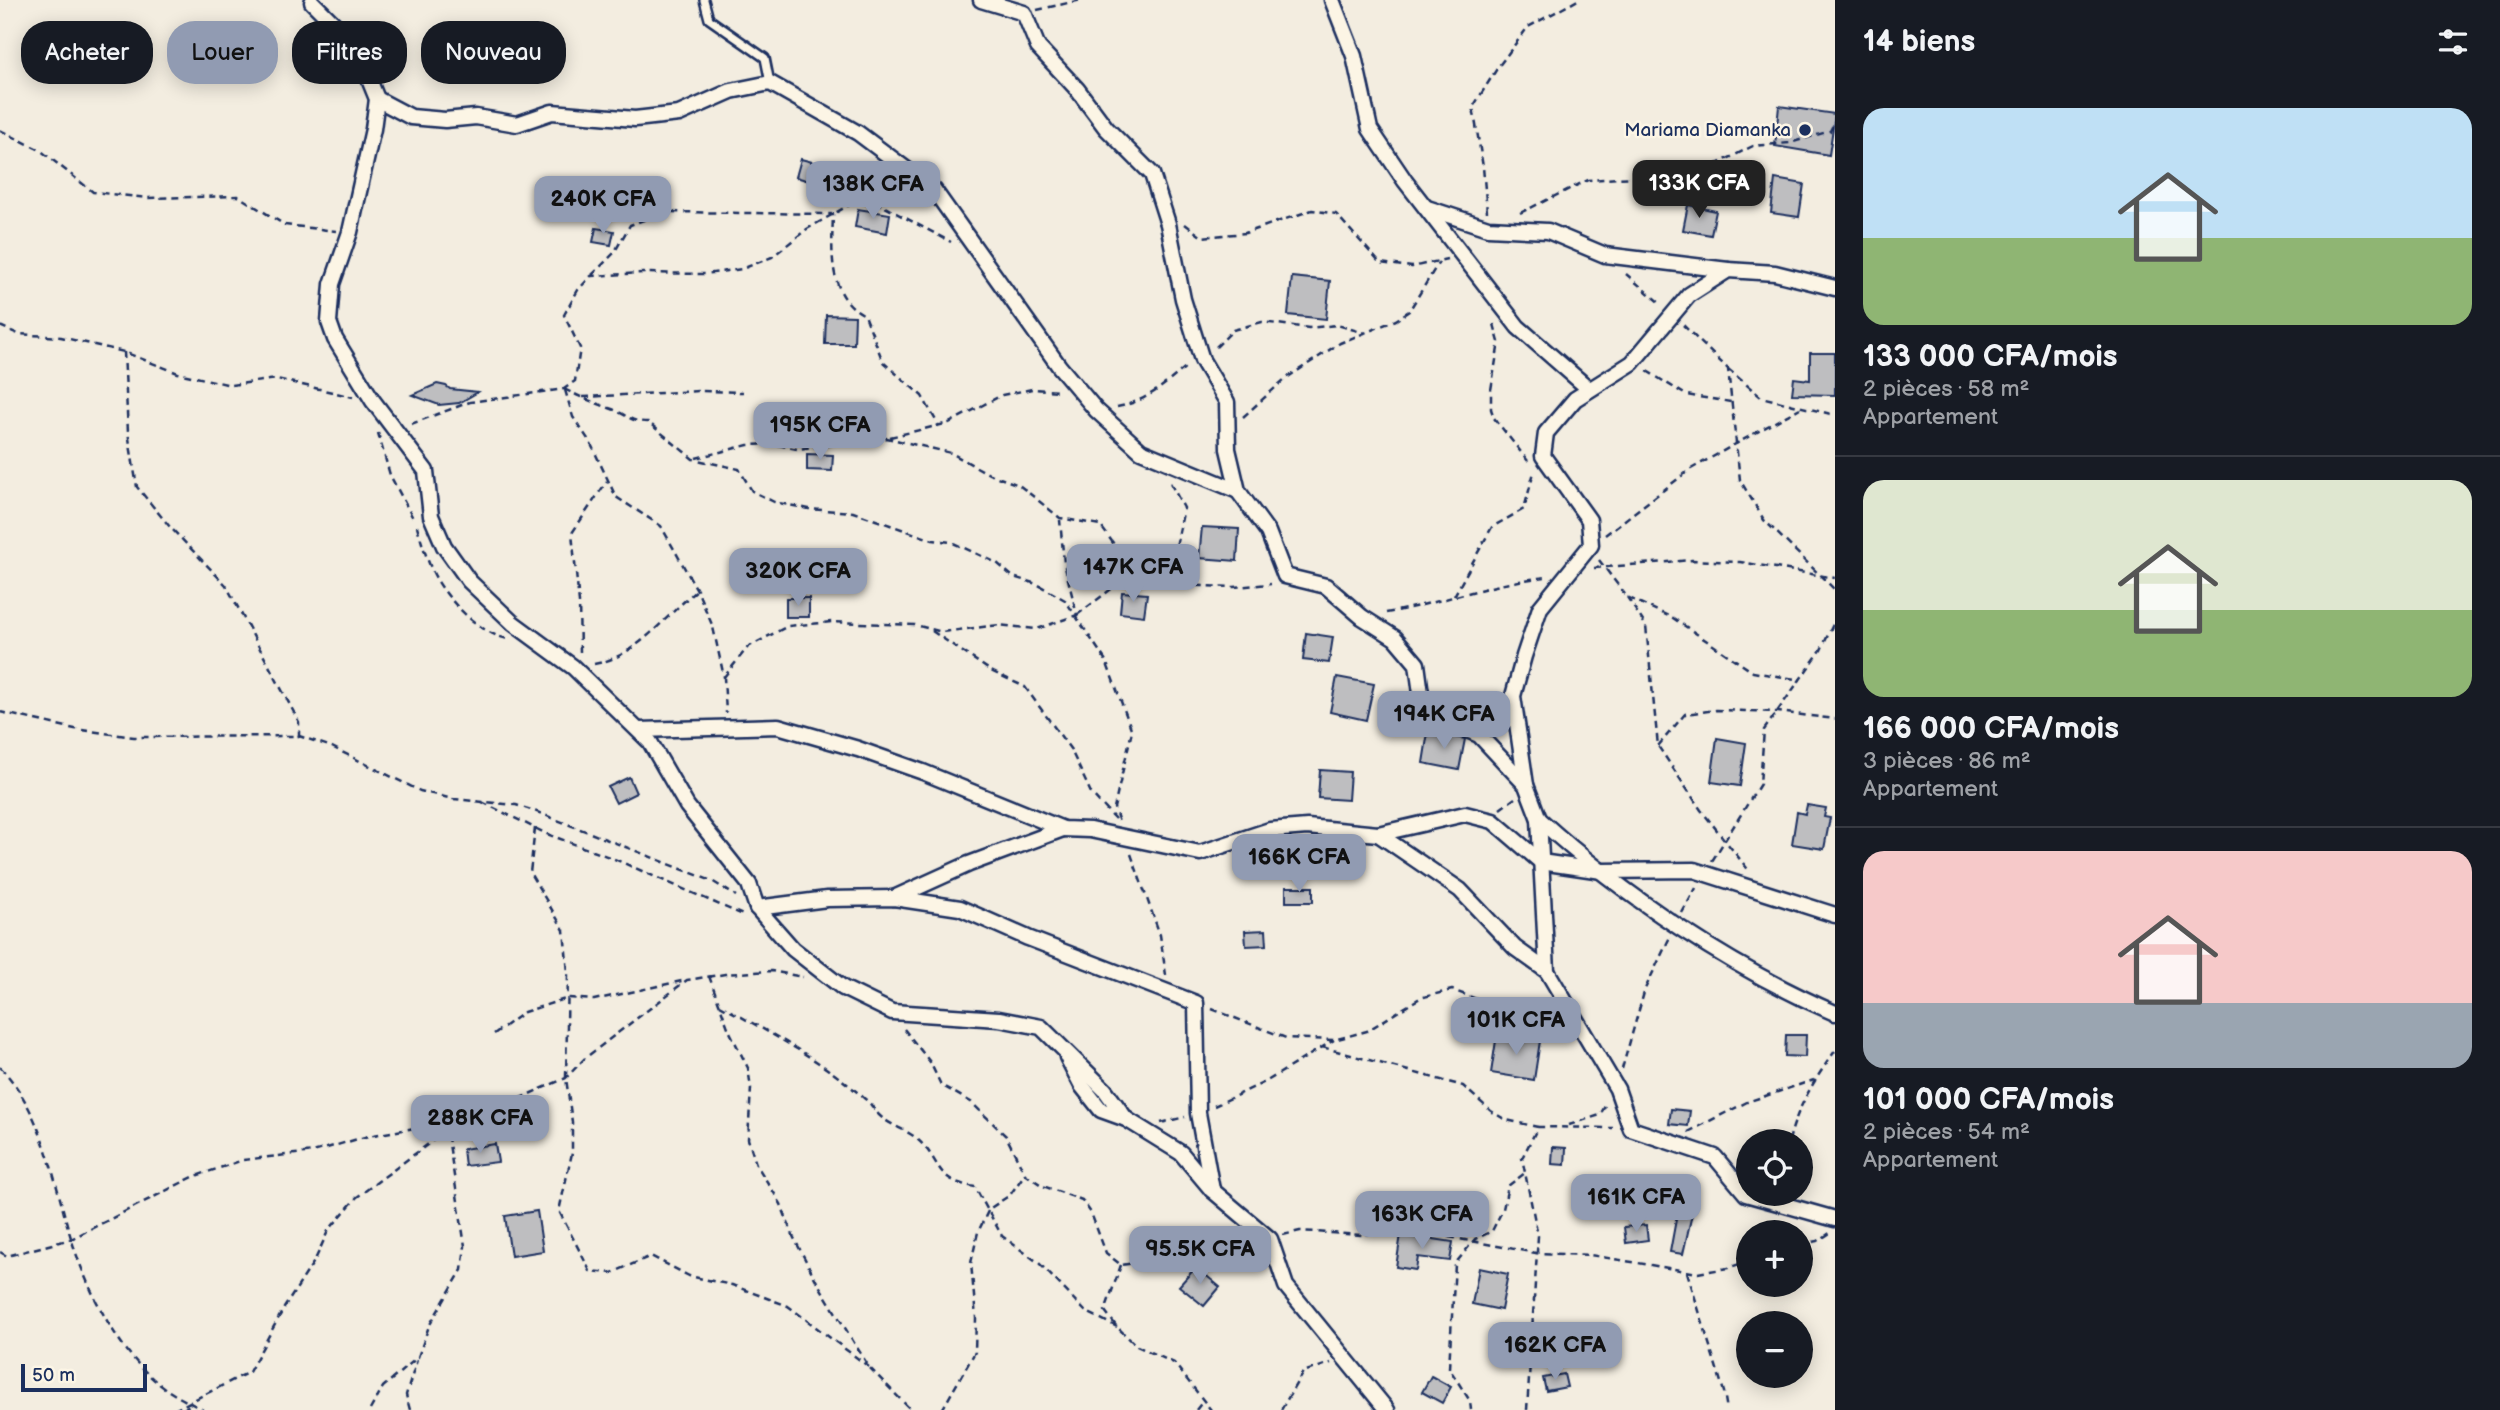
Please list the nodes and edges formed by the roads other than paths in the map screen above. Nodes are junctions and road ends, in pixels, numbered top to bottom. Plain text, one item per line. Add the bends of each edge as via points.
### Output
1 (705, 0) edge
2 (981, 0) edge
3 (1332, 0) edge
4 (312, 2) dead end
5 (770, 83) junction
6 (377, 99) junction
7 (1426, 207) junction
8 (1728, 270) junction
9 (1835, 288) edge
10 (1589, 389) junction
11 (1238, 491) junction
12 (639, 730) junction
13 (1526, 785) junction
14 (1539, 819) junction
15 (1063, 829) junction
16 (1378, 834) junction
17 (1541, 862) junction
18 (1602, 871) junction
19 (894, 898) junction
20 (757, 908) junction
21 (1835, 915) edge
22 (1547, 971) junction
23 (1835, 1013) edge
24 (1212, 1190) junction
25 (1835, 1219) edge
26 (1387, 1410) edge

1 - 5 lane via 709,19 765,58
2 - 11 street via 1024,13 1038,47 1106,128 1152,174 1202,360 1227,402 1228,449
3 - 7 street via 1354,56 1370,129
4 - 6 street via 345,38
5 - 6 street via 731,91 678,114 635,119 552,112 517,124 476,117 411,117
5 - 11 street via 858,133 934,190 1059,366 1096,410 1142,451
6 - 12 street via 350,232 332,284 329,322 335,339 373,401 426,471 431,516 444,546 468,581 513,623 577,666
7 - 8 street via 1488,228 1548,231 1605,255
7 - 10 street via 1517,327
8 - 9 street via 1775,273
8 - 10 street via 1689,295 1632,363
10 - 13 street via 1575,398 1546,433 1543,456 1589,520 1591,545 1540,608 1513,696
11 - 13 street via 1268,533 1285,576 1326,586 1395,638 1417,664 1422,701 1441,719 1479,735
12 - 15 street via 778,726 923,772
12 - 20 street via 687,806 749,884
13 - 14 street
14 - 17 street
14 - 18 street
15 - 16 street via 1090,830 1200,853 1270,830 1307,827
15 - 19 street
16 - 17 street via 1465,814 1493,821
16 - 22 street via 1460,890 1515,948
17 - 18 street
17 - 22 street
18 - 21 street via 1694,870
18 - 23 street via 1732,959
19 - 20 street via 827,899
19 - 24 street via 960,908 1196,1003 1198,1113
20 - 24 street via 793,949 843,988 892,1012 999,1019 1041,1027 1105,1090 1126,1119 1181,1153
22 - 25 street via 1617,1089 1631,1129 1715,1157 1746,1194
24 - 26 street via 1270,1239 1286,1286

